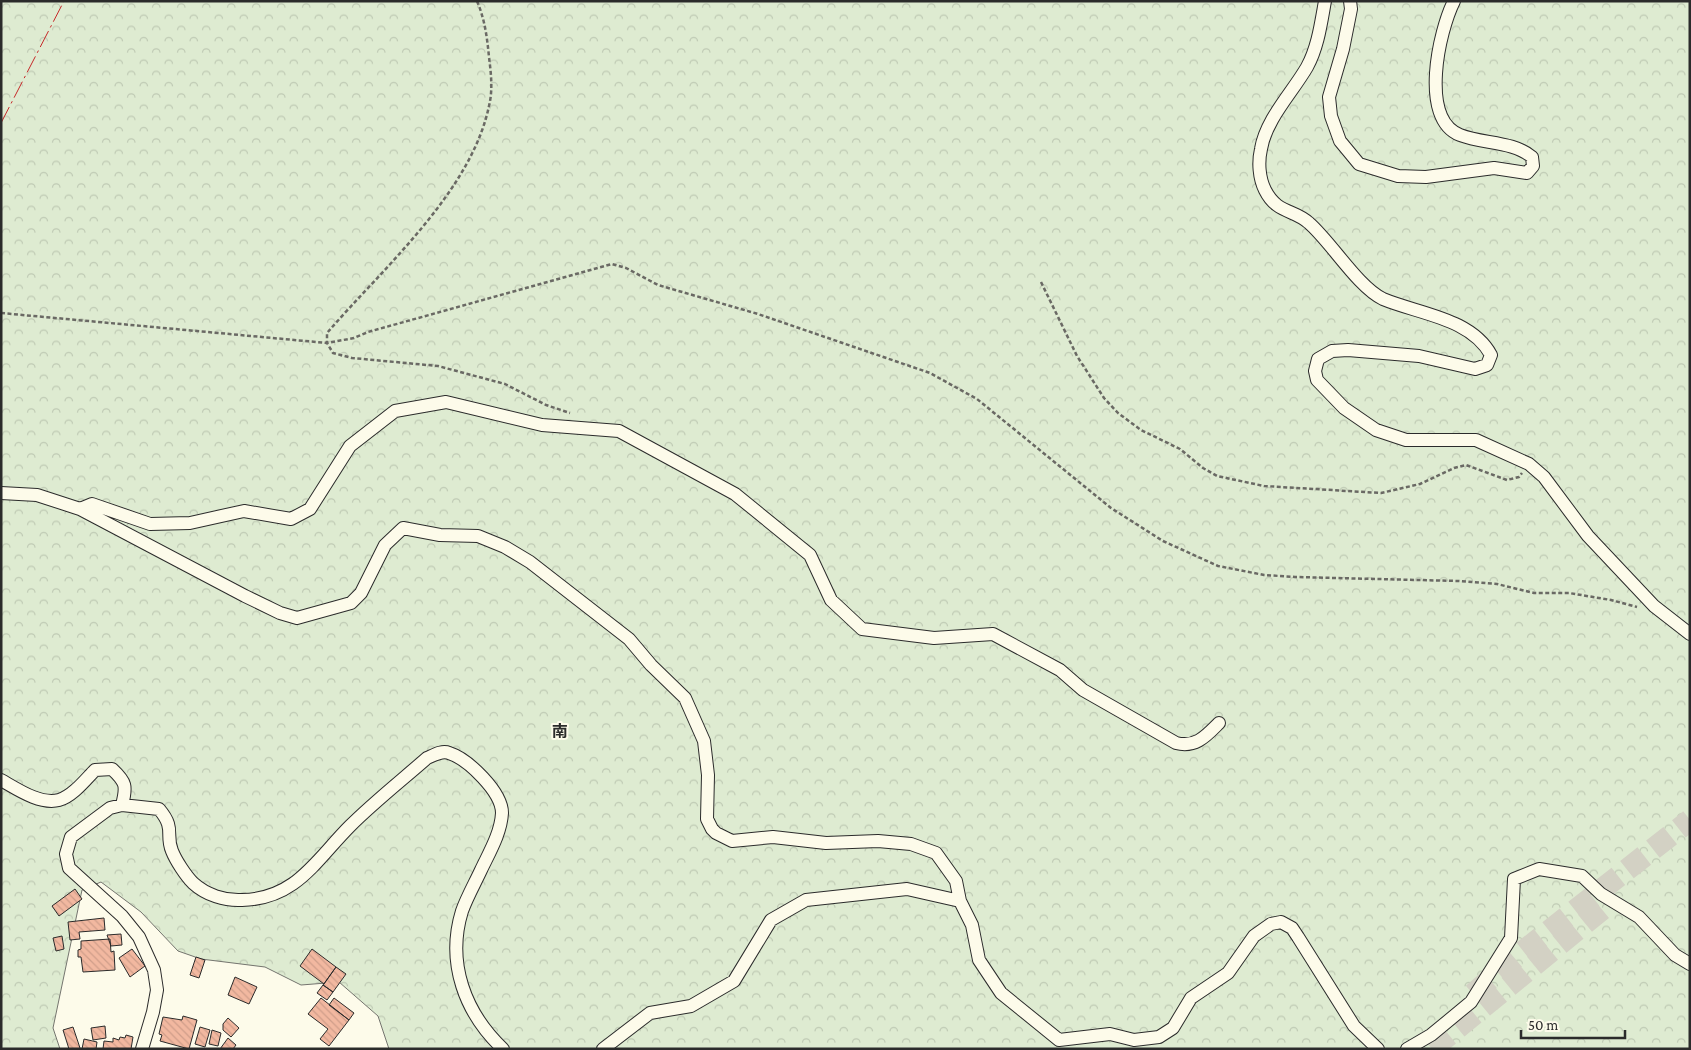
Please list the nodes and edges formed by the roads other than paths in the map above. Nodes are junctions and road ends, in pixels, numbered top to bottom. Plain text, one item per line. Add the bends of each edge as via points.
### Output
1 (1325, 1) edge
2 (1350, 1) edge
3 (1454, 1) edge
4 (1, 493) edge
5 (80, 509) junction
6 (1690, 634) edge
7 (1219, 723) dead end
8 (1, 780) edge
9 (122, 805) junction
10 (960, 901) junction
11 (1690, 964) edge
12 (142, 1049) edge
13 (503, 1049) edge
14 (603, 1049) edge
15 (1378, 1049) edge
16 (1407, 1049) edge

1 - 6 street via 1320,31 1308,65 1269,127 1261,148 1260,170 1265,190 1279,208 1308,221 1381,298 1449,321 1484,343 1491,355 1487,365 1475,369 1419,356 1332,351 1318,359 1314,371 1317,380 1344,408 1376,430 1406,440 1476,440 1529,464 1544,477 1588,536 1654,606
2 - 3 street via 1351,9 1329,97 1331,116 1340,141 1358,164 1398,176 1426,177 1494,168 1527,173 1533,166 1532,157 1524,150 1459,135 1446,125 1439,110 1435,72 1441,39
4 - 5 street via 37,495
5 - 7 street via 92,504 150,524 190,523 244,511 291,519 310,509 350,446 388,417 395,412 446,402 542,425 619,431 735,494 810,555 831,600 862,629 934,638 993,634 1060,670 1083,690 1185,745 1196,743
5 - 10 street via 245,596 297,618 351,603 361,593 385,545 402,528 440,535 478,536 505,548 530,562 629,639 685,698 704,741 708,775 707,819 716,834 732,841 773,837 826,843 878,841 911,844 936,853 956,881
8 - 9 street via 33,798 59,800 95,770 112,769 124,780 126,791
9 - 12 street via 110,808 71,837 66,854 69,868 122,916 139,937 154,970 153,1012
9 - 13 street via 159,809 171,831 172,850 192,882 204,892 228,900 260,900 282,892 300,880 351,825 427,758 448,752 470,765 492,787 502,812 498,832 462,912 456,943 457,966 472,1012 486,1033
10 - 14 street via 907,889 806,900 771,920 734,981 691,1006 650,1013
10 - 15 street via 972,925 979,960 1000,993 1059,1040 1110,1034 1134,1040 1159,1037 1172,1028 1190,998 1228,973 1254,936 1271,924 1282,922 1292,928 1354,1026
11 - 16 street via 1675,955 1639,917 1601,894 1582,876 1539,869 1514,879 1511,938 1471,1002 1431,1035

